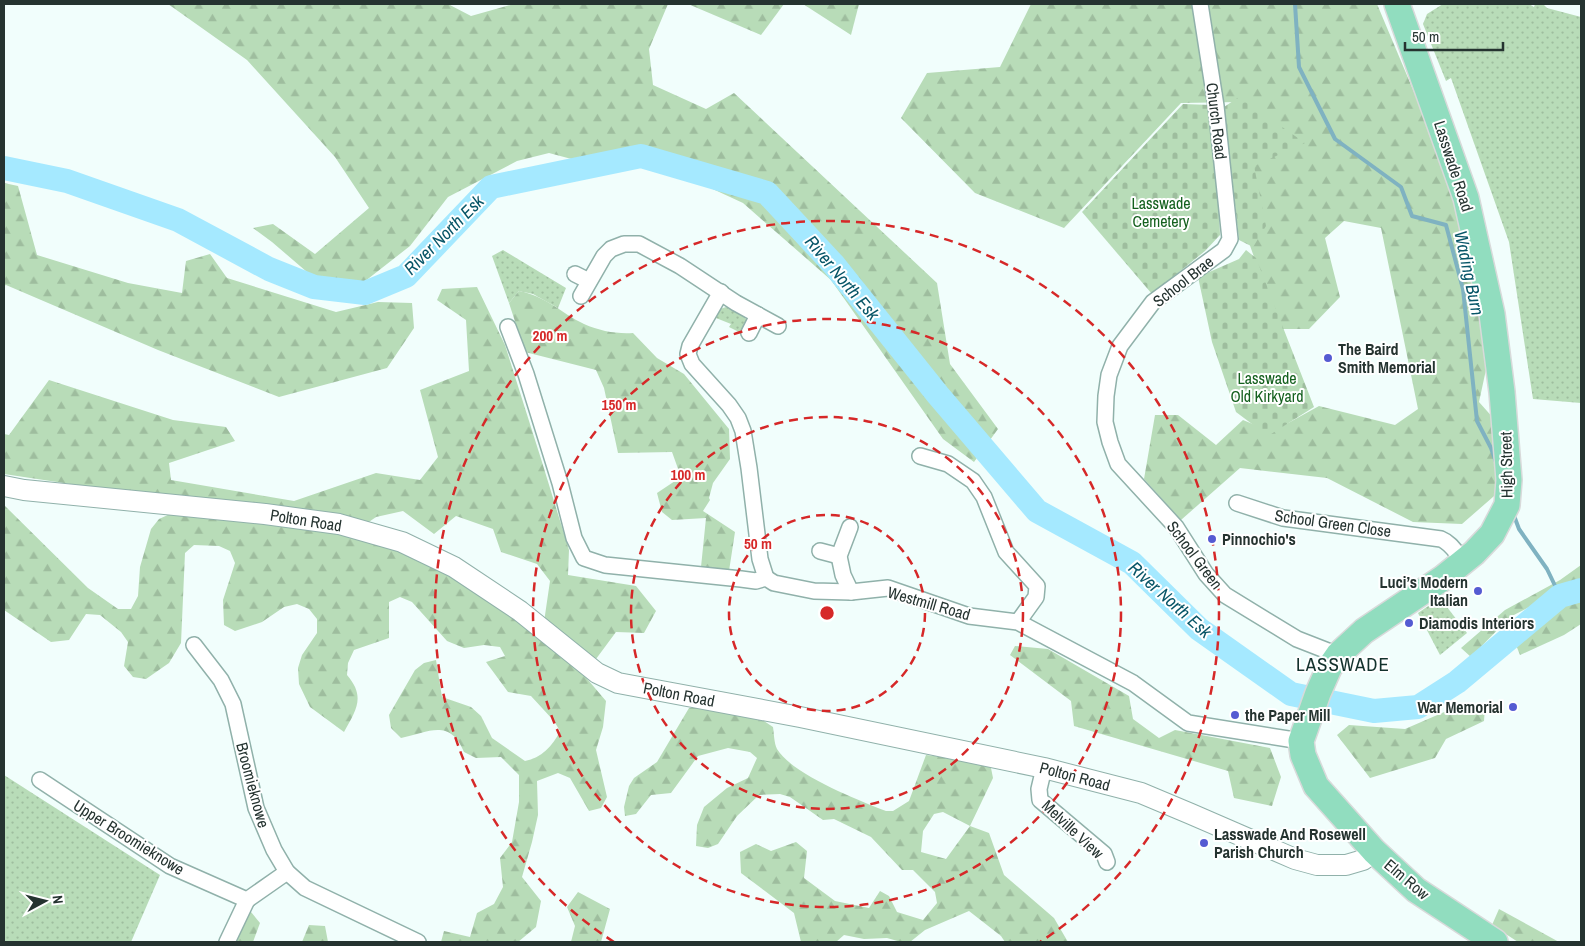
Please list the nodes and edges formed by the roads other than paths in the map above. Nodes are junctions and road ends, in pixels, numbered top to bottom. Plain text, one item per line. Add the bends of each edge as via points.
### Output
1 (1200, 4) edge
2 (1397, 4) edge
3 (1230, 239) joint
4 (721, 292) junction
5 (581, 296) dead end
6 (758, 315) junction
7 (778, 326) dead end
8 (508, 327) dead end
9 (749, 333) dead end
10 (1502, 392) joint
11 (920, 456) dead end
12 (1118, 464) joint
13 (4, 486) edge
14 (1237, 503) dead end
15 (850, 527) dead end
16 (820, 551) dead end
17 (839, 556) junction
18 (1459, 556) junction
19 (766, 578) junction
20 (851, 592) junction
21 (1018, 622) junction
22 (194, 645) dead end
23 (1334, 662) junction
24 (1304, 731) junction
25 (1044, 768) junction
26 (40, 780) dead end
27 (1374, 851) junction
28 (1107, 862) dead end
29 (287, 872) junction
30 (247, 900) junction
31 (410, 940) edge
32 (227, 942) edge
33 (1495, 942) edge

1 - 3 street, Church Road via 1216,106
2 - 10 main road, Lasswade Road via 1466,198 1492,314
3 - 12 street, School Brae via 1224,250 1153,302 1120,346 1109,375 1106,396 1106,422
4 - 5 street via 639,244 624,244 611,249 582,277
4 - 6 street
4 - 19 street via 688,354 692,364 729,405 743,431 760,559
6 - 7 street
6 - 9 street
8 - 19 street, Westmill Road via 526,374 574,538 584,558 605,564 756,581
10 - 18 main road, High Street via 1509,480 1507,505 1492,534
11 - 21 street via 948,464 973,481 984,497 1006,552 1037,586 1036,598
12 - 23 street, School Green via 1176,526 1206,574 1225,595
13 - 25 street, Polton Road via 339,524 402,542 454,567 520,611 597,674 618,683
14 - 18 street, School Green Close via 1283,518 1441,539 1447,541
15 - 17 street
16 - 17 street
17 - 20 street
18 - 23 main road, High Street via 1443,578 1364,631
19 - 20 street, Westmill Road via 774,583 814,591
20 - 21 street, Westmill Road via 888,588 969,616
21 - 24 street, Westmill Road via 1133,683 1188,723
22 - 29 street, Broomieknowe via 221,680 234,704 256,808 270,843
23 - 24 main road, High Street
24 - 27 main road, Elm Row via 1303,755 1316,786
25 - 27 street, Polton Road via 1140,794 1295,859 1317,865 1346,866 1363,860
25 - 28 street, Melville View via 1040,800 1104,854
26 - 30 street, Upper Broomieknowe via 170,866
27 - 33 main road, Elm Row via 1416,890
29 - 30 street
29 - 31 street, Broomieknowe via 305,888
30 - 32 street

